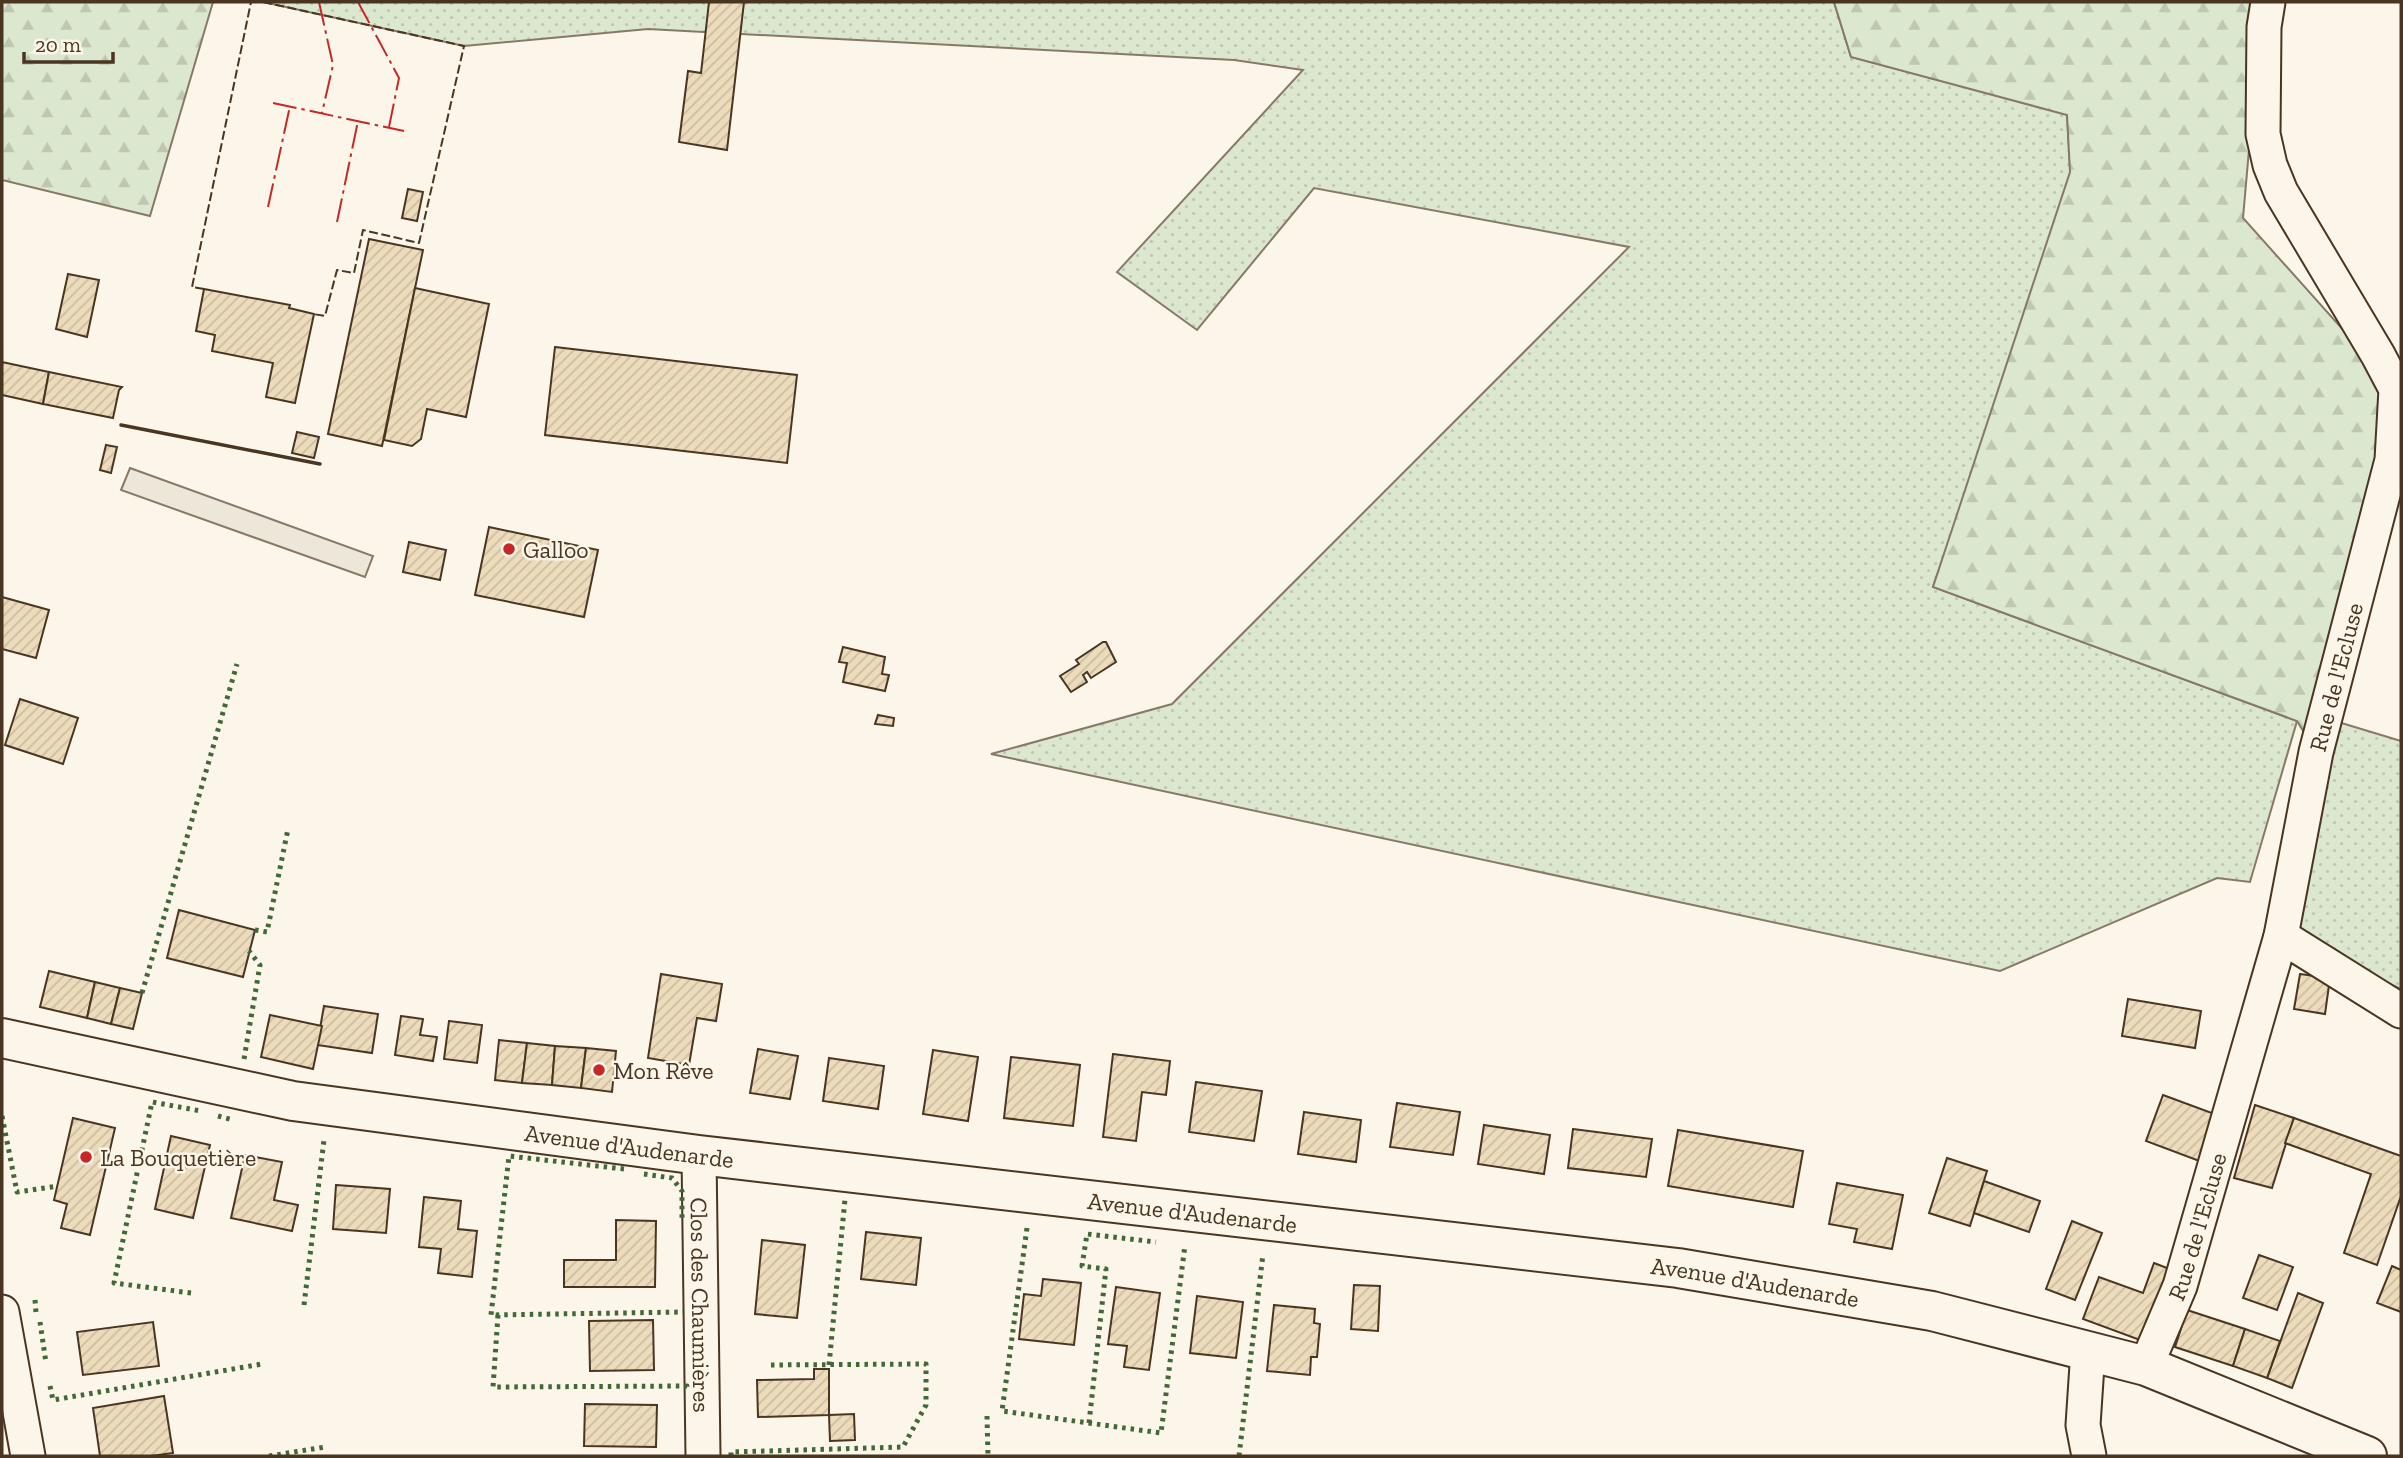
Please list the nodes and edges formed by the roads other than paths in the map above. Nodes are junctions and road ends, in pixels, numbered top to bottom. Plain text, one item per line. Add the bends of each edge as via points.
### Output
1 (2268, 2) edge
2 (2281, 936) junction
3 (2401, 1011) edge
4 (2, 1038) edge
5 (699, 1155) junction
6 (2, 1312) edge
7 (2088, 1350) junction
8 (2146, 1366) junction
9 (28, 1456) edge
10 (703, 1456) edge
11 (2089, 1456) edge
12 (2367, 1456) edge

1 - 2 street, Rue de l'Ecluse via 2263,134 2270,165 2281,192 2396,389 2392,460 2316,752
2 - 3 street
2 - 8 street, Rue de l'Ecluse via 2180,1286
4 - 5 main road, Avenue d'Audenarde via 293,1101
5 - 7 main road, Avenue d'Audenarde via 1678,1268 1932,1311
5 - 10 street, Clos des Chaumières
6 - 9 street
7 - 8 main road, Avenue d'Audenarde
7 - 11 street via 2083,1425
8 - 12 main road, Avenue d'Audenarde

